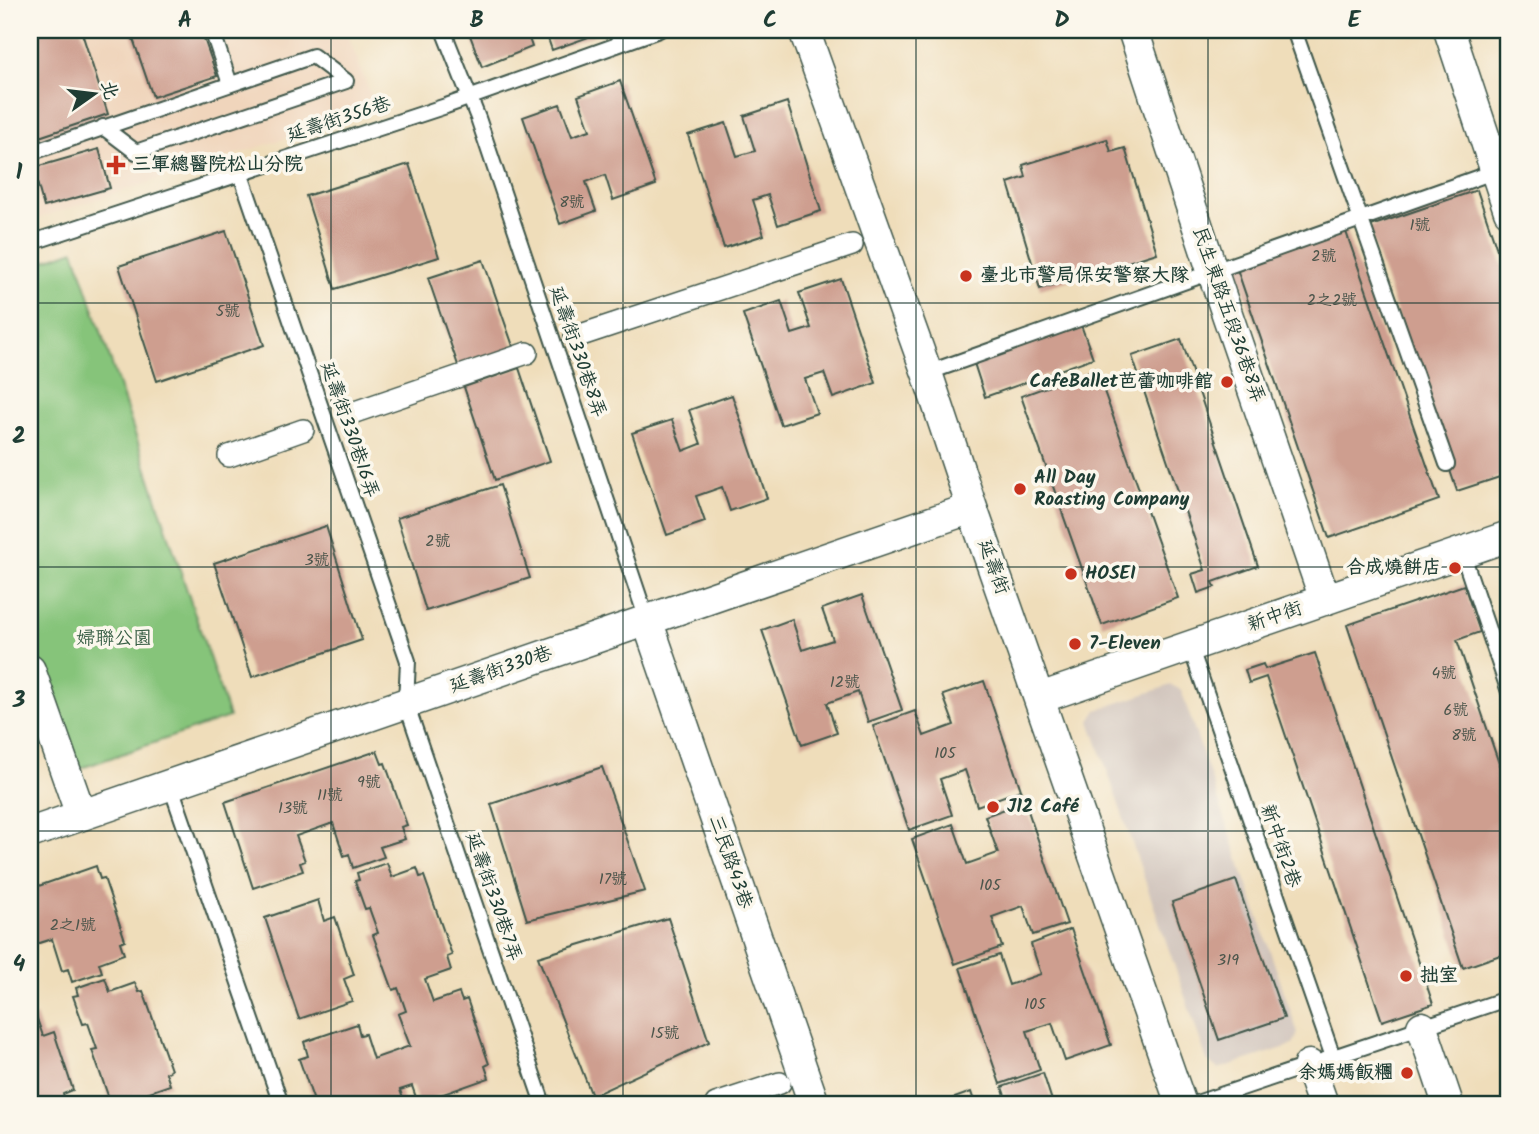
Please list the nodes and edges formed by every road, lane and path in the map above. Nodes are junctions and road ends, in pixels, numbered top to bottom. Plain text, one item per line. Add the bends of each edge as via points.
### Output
1 (212, 30) edge
2 (443, 30) edge
3 (659, 30) edge
4 (804, 30) edge
5 (1133, 30) edge
6 (1294, 30) edge
7 (1449, 30) edge
8 (618, 37) edge
9 (230, 84) junction
10 (469, 97) junction
11 (103, 127) junction
12 (30, 153) edge
13 (1496, 171) junction
14 (240, 172) junction
15 (1509, 211) edge
16 (1361, 219) junction
17 (30, 243) edge
18 (852, 245) dead end
19 (1212, 270) junction
20 (576, 337) dead end
21 (527, 353) dead end
22 (927, 373) junction
23 (352, 414) dead end
24 (303, 430) dead end
25 (229, 456) dead end
26 (1447, 464) dead end
27 (972, 508) junction
28 (1509, 536) edge
29 (1462, 552) junction
30 (1325, 600) junction
31 (647, 620) junction
32 (1190, 646) junction
33 (30, 670) edge
34 (1509, 692) edge
35 (1040, 698) junction
36 (406, 703) junction
37 (170, 784) junction
38 (80, 815) junction
39 (30, 832) edge
40 (1509, 998) edge
41 (1422, 1027) junction
42 (1321, 1061) junction
43 (780, 1083) dead end
44 (281, 1104) edge
45 (543, 1104) edge
46 (716, 1104) edge
47 (814, 1104) edge
48 (1181, 1104) edge
49 (1194, 1104) edge
50 (1323, 1104) edge
51 (1448, 1104) edge

1 - 9 lane
2 - 10 lane, 延壽街330巷8弄
3 - 8 lane, 延壽街356巷
4 - 22 street, 延壽街
5 - 19 street, 民生東路五段36巷8弄
6 - 16 lane
7 - 13 street
8 - 10 lane, 延壽街356巷
9 - 11 lane
9 - 11 lane via 313,56 346,81 136,152
10 - 14 lane, 延壽街356巷
10 - 31 lane, 延壽街330巷8弄
11 - 12 lane
13 - 15 street
13 - 16 lane
14 - 17 lane, 延壽街356巷
14 - 36 lane, 延壽街330巷16弄 via 408,662
16 - 19 lane
16 - 26 lane
18 - 20 street
19 - 22 lane
19 - 30 street, 民生東路五段36巷8弄
21 - 23 street
22 - 27 street, 延壽街
24 - 25 street
27 - 31 street, 延壽街330巷
27 - 35 street, 延壽街
28 - 29 street, 新中街
29 - 30 street, 新中街
29 - 34 lane
30 - 32 street, 新中街
31 - 36 street, 延壽街330巷
31 - 47 street, 三民路43巷
32 - 35 street, 新中街
32 - 42 lane, 新中街2巷
33 - 38 street
35 - 48 street, 延壽街
36 - 37 street, 延壽街330巷
36 - 45 lane, 延壽街330巷7弄
37 - 38 street, 延壽街330巷
37 - 44 lane
38 - 39 street, 延壽街330巷
40 - 41 lane
41 - 42 lane
41 - 51 street
42 - 49 lane
42 - 50 street
43 - 46 street

